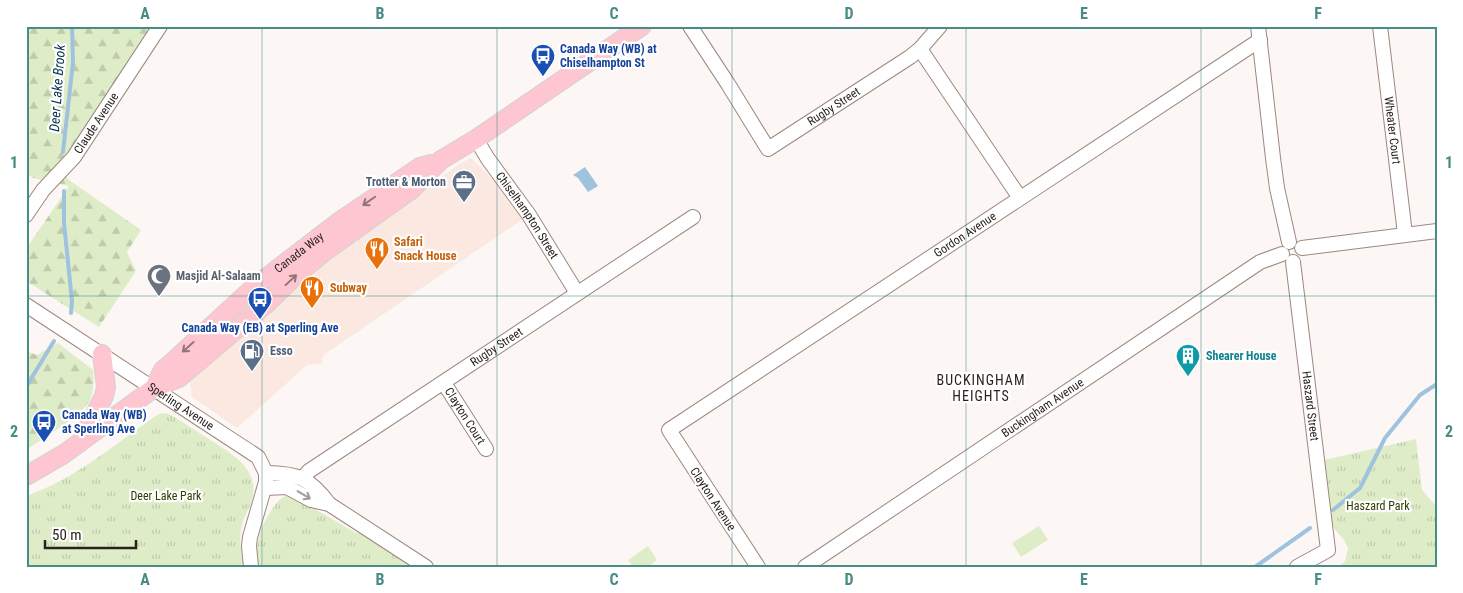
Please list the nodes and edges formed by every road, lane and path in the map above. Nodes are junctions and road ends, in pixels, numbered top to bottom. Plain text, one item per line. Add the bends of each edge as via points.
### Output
1 (160, 26) edge
2 (642, 26) edge
3 (690, 26) edge
4 (940, 26) edge
5 (1380, 26) edge
6 (1259, 33) edge
7 (920, 49) junction
8 (476, 139) junction
9 (1020, 198) junction
10 (26, 215) edge
11 (693, 217) dead end
12 (1437, 231) edge
13 (1405, 234) junction
14 (1288, 253) junction
15 (577, 293) junction
16 (26, 305) edge
17 (102, 354) junction
18 (444, 383) junction
19 (154, 388) junction
20 (669, 430) joint
21 (82, 441) junction
22 (486, 449) dead end
23 (266, 473) junction
24 (26, 476) edge
25 (303, 478) junction
26 (266, 488) junction
27 (329, 504) junction
28 (252, 567) edge
29 (426, 567) edge
30 (758, 567) edge
31 (804, 567) edge
32 (1297, 567) edge

1 - 10 street, Claude Avenue via 74,156 43,190
2 - 8 main road, Canada Way
3 - 7 street, Rugby Street via 768,149
4 - 7 street, Rugby Street
5 - 13 street, Wheater Court
6 - 9 street, Gordon Avenue
6 - 14 street, Haszard Street
7 - 9 street
8 - 15 street, Chiselhampton Street via 529,215
8 - 19 main road, Canada Way via 441,160 420,167 385,190 254,287 163,370
9 - 20 street, Gordon Avenue
11 - 15 street, Rugby Street
12 - 13 street
13 - 14 street via 1302,248 1301,258
14 - 31 street, Buckingham Avenue via 1260,262
14 - 32 street, Haszard Street via 1328,550
15 - 18 street, Rugby Street
16 - 17 street, Sperling Avenue
17 - 19 street, Sperling Avenue
17 - 21 main road via 104,396
18 - 22 street, Clayton Court
18 - 25 street, Rugby Street via 388,417
19 - 21 main road, Canada Way
19 - 23 street, Sperling Avenue via 252,451
20 - 30 street, Clayton Avenue
21 - 24 main road, Canada Way
23 - 25 street
23 - 26 street
25 - 27 street via 319,490
26 -> 27 street via 287,487 311,500
26 - 28 street via 250,538
27 - 29 street

